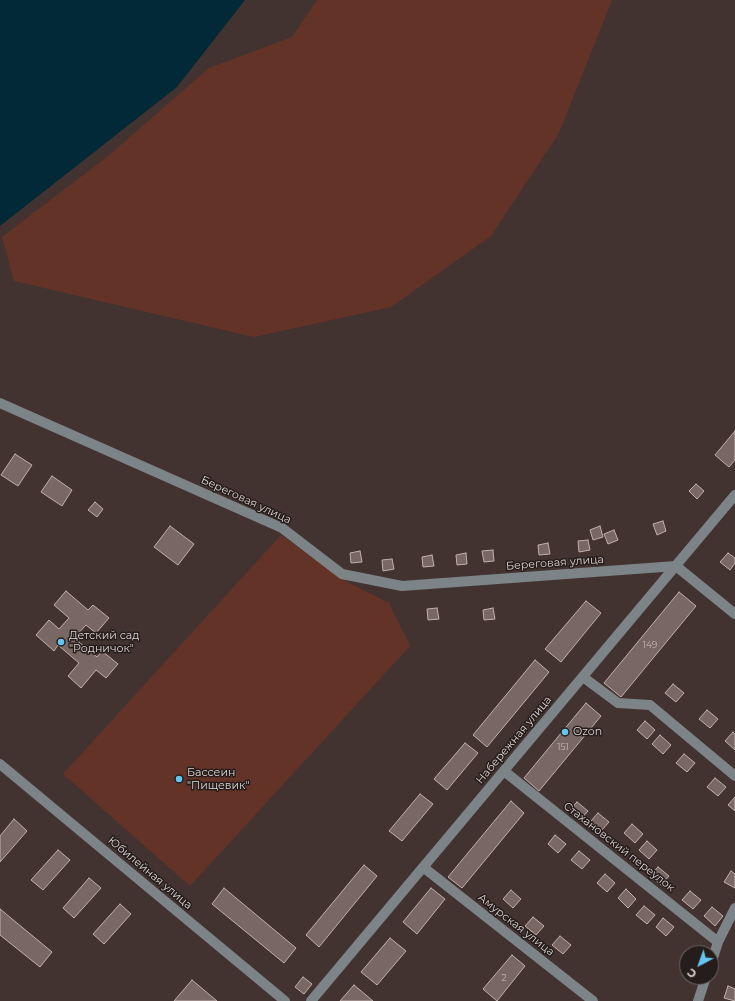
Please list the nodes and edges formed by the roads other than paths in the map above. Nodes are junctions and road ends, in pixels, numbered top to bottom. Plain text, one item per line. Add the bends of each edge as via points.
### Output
1 (0, 403) edge
2 (735, 495) edge
3 (676, 566) junction
4 (735, 614) edge
5 (583, 677) junction
6 (0, 764) edge
7 (504, 771) junction
8 (735, 776) edge
9 (424, 867) junction
10 (735, 908) edge
11 (718, 942) junction
12 (717, 945) edge
13 (703, 985) edge
14 (285, 1001) edge
15 (311, 1001) edge
16 (593, 1001) edge
17 (698, 1001) edge

1 - 3 street, Береговая улица via 282,528 342,574 402,586
2 - 3 street, Набережная улица
3 - 4 street
3 - 5 street, Набережная улица
5 - 7 street, Набережная улица
5 - 8 street via 618,703 650,705
6 - 14 street, Юбилейная улица
7 - 9 street, Набережная улица
7 - 11 street, Стахановский переулок
9 - 15 street, Набережная улица
9 - 16 street, Амурская улица
10 - 11 street
11 - 12 street
13 - 17 street

